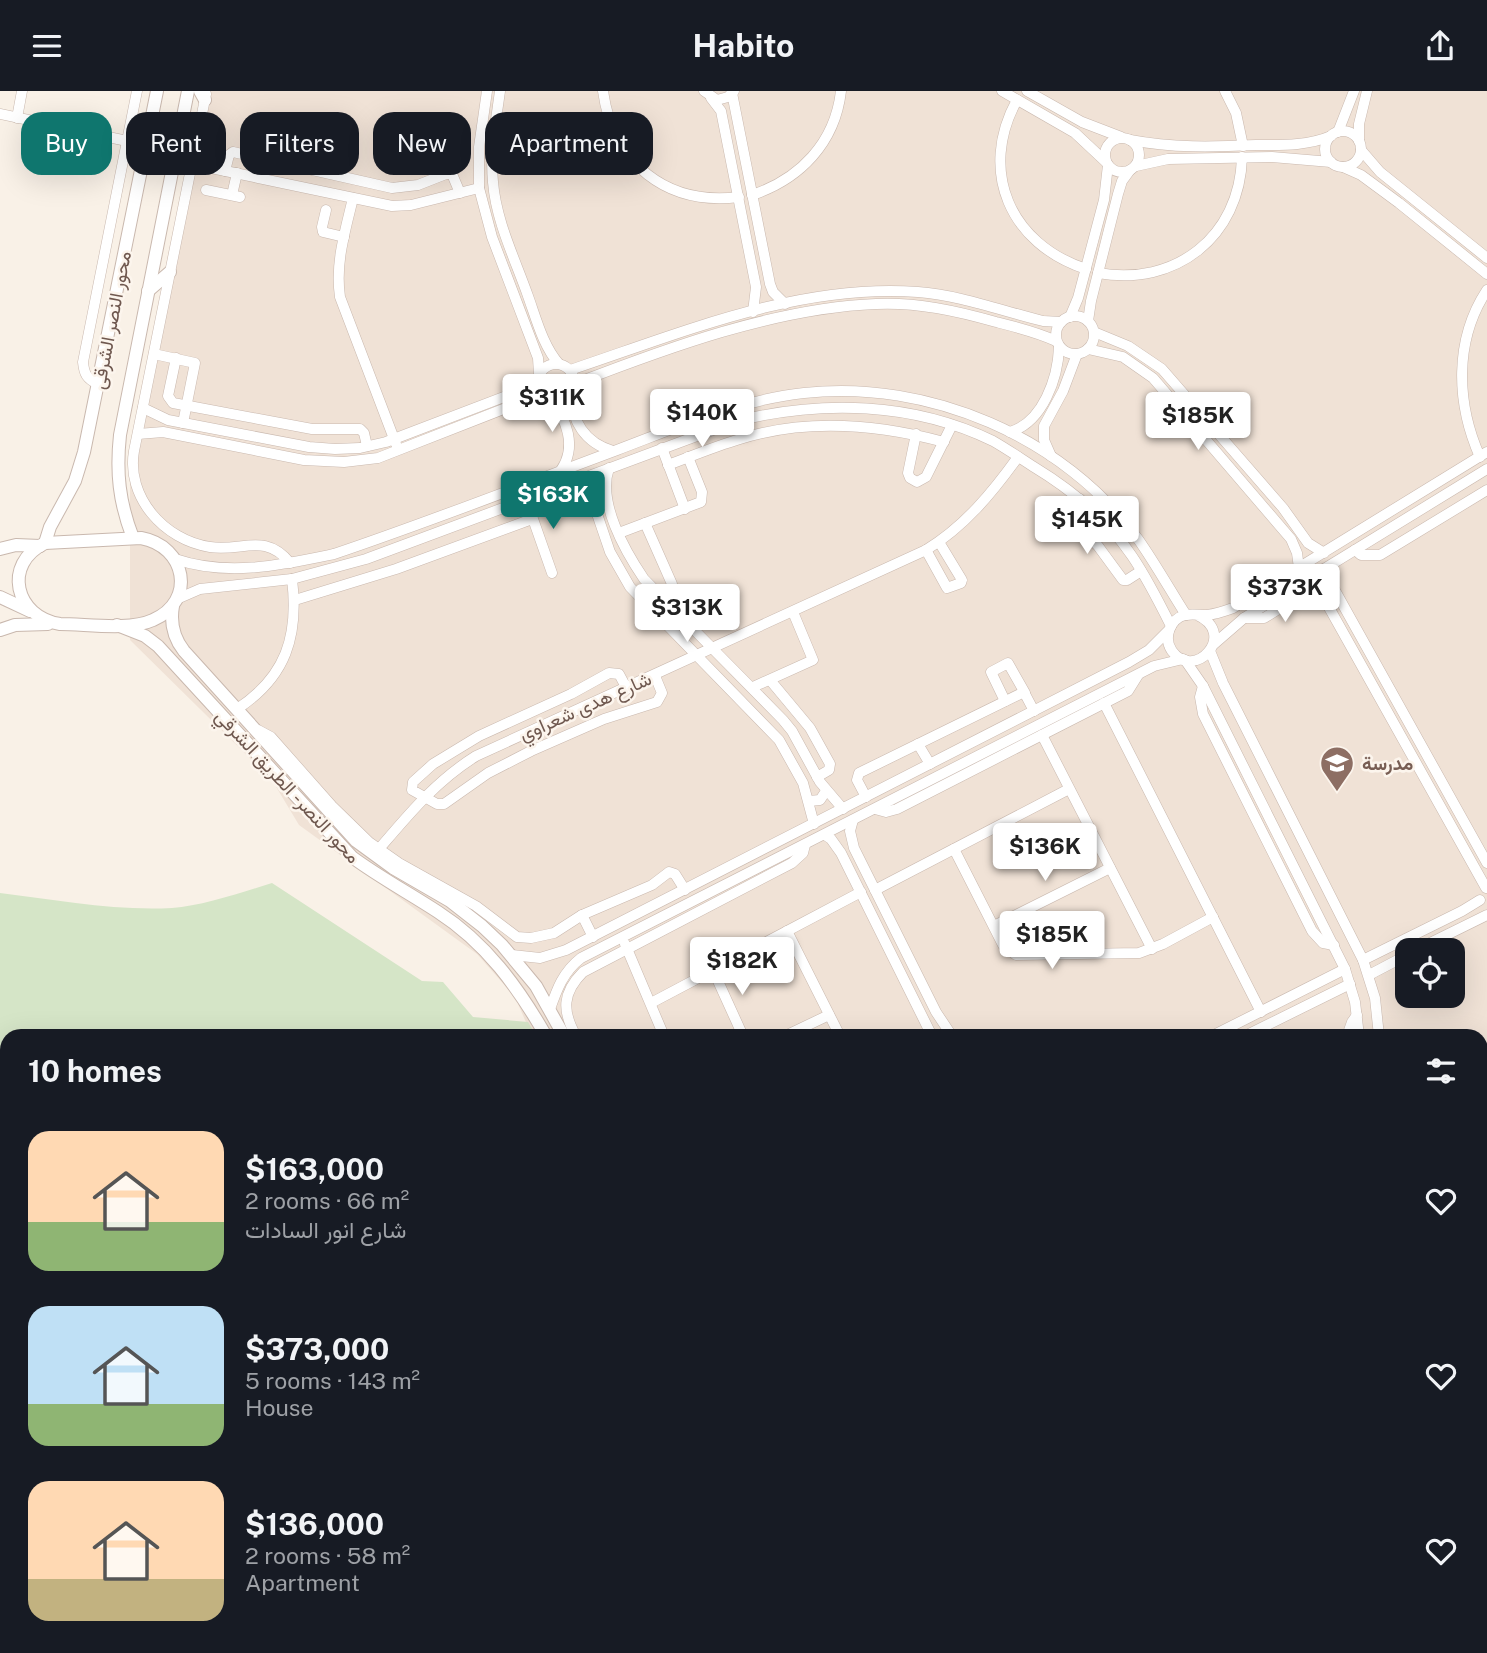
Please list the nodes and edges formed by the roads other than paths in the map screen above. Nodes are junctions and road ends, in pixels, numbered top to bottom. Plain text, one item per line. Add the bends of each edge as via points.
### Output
1 (22, 91) edge
2 (137, 91) edge
3 (157, 91) edge
4 (188, 91) edge
5 (487, 91) edge
6 (500, 91) edge
7 (603, 91) edge
8 (841, 91) edge
9 (1002, 91) edge
10 (1027, 91) edge
11 (1225, 91) edge
12 (1354, 91) edge
13 (1367, 91) edge
14 (733, 92) edge
15 (706, 93) edge
16 (204, 94) edge
17 (1017, 100) junction
18 (133, 112) edge
19 (201, 112) edge
20 (0, 114) edge
21 (17, 118) junction
22 (1335, 134) junction
23 (1126, 139) junction
24 (126, 141) edge
25 (126, 146) edge
26 (1243, 146) junction
27 (1360, 146) junction
28 (240, 154) edge
29 (1242, 157) junction
30 (1331, 162) junction
31 (1107, 163) junction
32 (226, 167) edge
33 (1343, 167) junction
34 (1133, 168) junction
35 (226, 171) edge
36 (237, 173) junction
37 (190, 175) edge
38 (323, 175) edge
39 (332, 175) edge
40 (479, 188) junction
41 (206, 190) dead end
42 (319, 191) junction
43 (460, 193) junction
44 (751, 195) junction
45 (739, 197) junction
46 (353, 198) junction
47 (326, 210) dead end
48 (344, 237) junction
49 (1487, 258) edge
50 (1086, 269) junction
51 (170, 272) junction
52 (1098, 273) junction
53 (1487, 274) edge
54 (1487, 290) edge
55 (148, 291) junction
56 (785, 304) junction
57 (753, 312) junction
58 (1065, 319) junction
59 (1088, 321) junction
60 (1094, 332) junction
61 (1058, 344) junction
62 (1088, 349) junction
63 (154, 354) junction
64 (1077, 354) junction
65 (176, 358) junction
66 (559, 364) junction
67 (570, 370) junction
68 (98, 384) junction
69 (542, 388) junction
70 (572, 388) junction
71 (188, 406) junction
72 (143, 408) junction
73 (775, 412) junction
74 (712, 414) junction
75 (267, 421) junction
76 (183, 423) junction
77 (952, 425) junction
78 (718, 427) junction
79 (779, 430) junction
80 (1010, 432) junction
81 (138, 434) junction
82 (916, 434) junction
83 (586, 437) junction
84 (263, 438) junction
85 (394, 439) junction
86 (944, 442) junction
87 (569, 443) junction
88 (367, 446) junction
89 (663, 448) junction
90 (398, 451) junction
91 (614, 451) junction
92 (1484, 454) edge
93 (688, 457) junction
94 (1018, 457) junction
95 (1054, 459) junction
96 (668, 465) junction
97 (609, 468) junction
98 (1487, 469) edge
99 (561, 470) junction
100 (570, 482) junction
101 (1487, 490) edge
102 (526, 499) junction
103 (1080, 499) junction
104 (685, 509) junction
105 (532, 519) junction
106 (645, 523) junction
107 (619, 533) junction
108 (434, 534) junction
109 (133, 538) junction
110 (939, 542) junction
111 (43, 544) junction
112 (0, 549) edge
113 (926, 550) junction
114 (1355, 550) junction
115 (441, 553) junction
116 (1324, 553) junction
117 (175, 559) junction
118 (290, 563) junction
119 (633, 563) junction
120 (212, 568) junction
121 (1299, 568) junction
122 (1141, 571) junction
123 (620, 572) junction
124 (552, 573) dead end
125 (1326, 574) junction
126 (292, 579) junction
127 (19, 580) junction
128 (1317, 586) junction
129 (213, 587) junction
130 (0, 597) edge
131 (664, 599) junction
132 (295, 600) junction
133 (175, 603) junction
134 (30, 611) junction
135 (793, 612) junction
136 (1191, 615) junction
137 (1244, 618) junction
138 (60, 624) junction
139 (117, 625) junction
140 (1170, 628) junction
141 (0, 630) edge
142 (1212, 647) junction
143 (712, 649) junction
144 (698, 656) junction
145 (1184, 659) junction
146 (1138, 675) junction
147 (655, 676) junction
148 (770, 680) junction
149 (753, 687) junction
150 (626, 688) junction
151 (1025, 693) junction
152 (226, 697) junction
153 (1005, 701) junction
154 (1104, 703) junction
155 (214, 708) junction
156 (237, 709) junction
157 (1034, 711) junction
158 (567, 715) junction
159 (509, 722) junction
160 (253, 727) junction
161 (576, 731) junction
162 (1042, 735) junction
163 (516, 737) junction
164 (918, 744) junction
165 (930, 764) junction
166 (817, 778) junction
167 (1069, 789) junction
168 (826, 791) junction
169 (424, 797) junction
170 (866, 797) junction
171 (809, 801) junction
172 (843, 809) junction
173 (875, 809) junction
174 (853, 820) junction
175 (814, 824) junction
176 (825, 835) junction
177 (805, 845) junction
178 (379, 849) junction
179 (954, 849) junction
180 (1487, 863) edge
181 (1110, 868) junction
182 (1486, 887) edge
183 (685, 890) junction
184 (875, 890) junction
185 (861, 892) junction
186 (453, 898) junction
187 (1480, 900) junction
188 (642, 912) junction
189 (582, 915) junction
190 (1487, 916) edge
191 (1213, 917) junction
192 (650, 923) junction
193 (994, 926) junction
194 (787, 931) junction
195 (593, 937) junction
196 (622, 937) junction
197 (1441, 938) edge
198 (574, 946) junction
199 (628, 949) junction
200 (1152, 949) junction
201 (512, 955) junction
202 (581, 958) junction
203 (1363, 960) junction
204 (1395, 961) edge
205 (1345, 969) junction
206 (713, 970) junction
207 (1369, 975) junction
208 (1350, 983) junction
209 (651, 1003) junction
210 (550, 1009) junction
211 (1261, 1012) junction
212 (829, 1015) junction
213 (1357, 1015) junction
214 (542, 1029) edge
215 (560, 1029) edge
216 (572, 1029) edge
217 (661, 1029) edge
218 (740, 1029) edge
219 (800, 1029) edge
220 (836, 1029) edge
221 (929, 1029) edge
222 (945, 1029) edge
223 (1226, 1029) edge
224 (1266, 1029) edge
225 (1350, 1029) edge
226 (1358, 1029) edge
227 (1378, 1029) edge

1 - 21 street
2 - 18 street
3 - 68 street, محور النصر الشرقى
4 - 55 street, محور النصر الشرقى
5 - 40 street
6 - 66 street via 493,148 496,202 540,328
7 - 45 street via 610,125 641,170 680,193 708,199
8 - 44 street via 834,121 812,158 784,181
9 - 17 street
10 - 23 street via 1082,122
11 - 26 street via 1236,113
12 - 22 street
13 - 27 street via 1359,124
14 - 15 street via 723,99
14 - 44 street
15 - 45 street via 720,111
16 - 19 street
17 - 31 street via 1075,133
17 - 50 street via 1001,143 1000,173 1008,202 1042,247
20 - 21 street
21 - 24 street
22 - 26 street via 1307,143
22 - 27 street via 1348,132
22 - 30 street via 1326,146
23 - 26 street via 1170,146
23 - 31 street via 1116,139 1108,146
23 - 34 street via 1137,145 1140,154
25 - 68 street via 83,362 89,380
27 - 33 street via 1359,158
27 - 49 street via 1380,172
28 - 32 street via 229,155
29 - 30 street
29 - 34 street via 1168,159
29 - 52 street via 1234,203 1202,247 1157,272 1134,276
30 - 33 street
31 - 34 street via 1116,171
31 - 50 street via 1108,185
33 - 53 street via 1399,203
34 - 52 street via 1118,194
35 - 36 street
36 - 41 street via 236,196
36 - 42 street
37 - 51 street
38 - 42 street
39 - 43 street via 392,188 418,185 449,173 455,176
40 - 43 street
40 - 69 street via 538,358
42 - 46 street
43 - 46 street via 401,206
44 - 56 street via 770,284
45 - 57 street via 756,287
46 - 48 street
47 - 48 street via 323,232
48 - 85 street via 338,271 340,297
50 - 58 street via 1078,298
51 - 55 street
51 - 63 street
52 - 59 street
54 - 92 street via 1469,329 1462,376 1466,416
55 - 109 street, محور النصر الشرقى via 117,461 123,513
56 - 57 street
56 - 58 street via 842,293 920,292 1043,321
57 - 67 street
58 - 59 street
58 - 61 street via 1056,331
59 - 60 street
60 - 62 street
60 - 116 street via 1138,351 1162,369 1308,543
61 - 64 street via 1065,352
61 - 70 street via 1040,334 949,309 878,303 839,306 643,357
61 - 80 street via 1055,377 1041,405 1027,424
62 - 64 street
62 - 121 street via 1134,363 1170,395 1291,539
63 - 65 street
63 - 72 street
64 - 95 street via 1044,426 1045,445
65 - 71 street via 168,399
65 - 71 street via 196,366
66 - 67 street
66 - 69 street via 545,367
67 - 70 street
68 - 111 street, محور النصر الشرقى via 75,481
69 - 70 street via 564,398
69 - 85 street
69 - 87 street via 563,418
69 - 90 street
70 - 83 street via 574,412
71 - 75 street
71 - 76 street
72 - 76 street
72 - 81 street
73 - 77 street via 855,407
73 - 78 street
73 - 79 street
74 - 78 street
74 - 80 street via 787,395 869,392 940,405
74 - 91 street
75 - 84 street
75 - 88 street via 312,429 360,429
76 - 84 street
77 - 86 street
77 - 94 street
78 - 89 street
79 - 82 street via 853,425
79 - 93 street
80 - 95 street
81 - 90 street via 163,432 324,462 363,460
81 - 118 street via 135,482 145,504 163,525 204,546 269,546
82 - 86 street
82 - 86 street via 908,473 914,482 924,479
83 - 87 street via 579,444
83 - 91 street
84 - 88 street via 335,449
85 - 88 street
85 - 90 street
87 - 99 street
89 - 96 street
89 - 97 street
91 - 99 street
92 - 116 street
93 - 96 street
93 - 104 street via 703,497 699,504
94 - 103 street
94 - 110 street, شارع هدى شعراوي via 994,491
95 - 136 street via 1137,538
96 - 104 street
97 - 100 street
97 - 107 street via 605,492
98 - 114 street
99 - 118 street via 370,542
100 - 102 street
100 - 123 street via 593,505
101 - 114 street via 1380,555 1361,555
102 - 105 street
102 - 108 street
103 - 122 street
103 - 122 street via 1068,516 1123,580
104 - 106 street
105 - 115 street
105 - 124 street
106 - 107 street
106 - 131 street via 672,584
107 - 119 street
108 - 115 street
108 - 126 street
109 - 111 street
109 - 117 street via 157,542
110 - 113 street, شارع هدى شعراوي
110 - 113 street via 961,583 947,589
111 - 112 street
111 - 127 street, محور النصر الشرقى via 25,560
113 - 135 street, شارع هدى شعراوي
114 - 125 street
115 - 132 street
116 - 121 street
117 - 120 street
117 - 133 street, محور النصر - الطريق الشرقي via 181,583
118 - 120 street
119 - 123 street
119 - 131 street
120 - 129 street
121 - 136 street via 1233,608
122 - 140 street
123 - 144 street
125 - 128 street
125 - 137 street
125 - 180 street
126 - 129 street
126 - 132 street
127 - 130 street, محور النصر الشرقى
127 - 134 street
128 - 137 street via 1264,618
128 - 182 street
129 - 133 street via 192,591
130 - 134 street
131 - 143 street
132 - 156 street via 292,631 282,661 269,684
133 - 139 street via 147,622
133 - 152 street, محور النصر - الطريق الشرقي via 172,625 178,643
134 - 138 street
135 - 143 street, شارع هدى شعراوي
135 - 148 street via 813,660
136 - 140 street via 1180,617
136 - 142 street via 1203,618 1213,629
137 - 142 street
138 - 139 street
138 - 141 street
139 - 155 street, محور النصر - الطريق الشرقي via 158,646
140 - 145 street via 1169,645
140 - 157 street via 1141,655
142 - 145 street via 1196,660
142 - 203 street via 1223,683
143 - 144 street, شارع هدى شعراوي
143 - 149 street
144 - 147 street, شارع هدى شعراوي
144 - 171 street via 779,740
145 - 146 street
145 - 205 street via 1203,685
146 - 154 street via 1128,691
146 - 173 street
147 - 150 street, شارع هدى شعراوي
147 - 161 street via 662,693 657,702
148 - 149 street
148 - 166 street via 802,717 830,764
149 - 166 street via 792,731
150 - 158 street, شارع هدى شعراوي
150 - 159 street via 619,674 609,673
151 - 153 street
151 - 153 street via 1008,663 991,672
151 - 157 street
152 - 155 street
152 - 156 street, محور النصر - الطريق الشرقي
153 - 164 street
154 - 162 street
154 - 191 street
155 - 214 street, محور النصر - الطريق الشرقي via 352,857 438,912 487,953 525,999
156 - 160 street, محور النصر - الطريق الشرقي
157 - 165 street
158 - 161 street
158 - 163 street, شارع هدى شعراوي
159 - 163 street
159 - 169 street via 423,772 411,787
160 - 178 street via 271,737 351,826
160 - 186 street, محور النصر - الطريق الشرقي via 356,841 393,868
161 - 169 street via 488,773 447,803
162 - 167 street
162 - 173 street via 897,810
163 - 169 street, شارع هدى شعراوي via 457,768
164 - 165 street
164 - 170 street via 859,773 857,779
165 - 170 street
166 - 168 street
167 - 179 street
167 - 181 street
168 - 171 street via 820,800
168 - 172 street
169 - 178 street, شارع هدى شعراوي
170 - 172 street
171 - 175 street
172 - 175 street
173 - 174 street
174 - 176 street
174 - 184 street via 854,848
175 - 183 street
176 - 177 street
176 - 185 street via 836,845
177 - 192 street
177 - 199 street via 792,863
178 - 186 street
179 - 184 street
179 - 193 street
181 - 193 street
181 - 200 street
182 - 187 street
183 - 188 street
183 - 189 street via 675,874 668,872 646,888
184 - 222 street
185 - 194 street
185 - 221 street
186 - 189 street via 476,906 517,936 544,937
186 - 201 street, محور النصر - الطريق الشرقي
187 - 190 street
187 - 203 street
188 - 192 street
188 - 195 street
189 - 195 street
190 - 197 street
191 - 200 street
191 - 211 street
192 - 196 street
193 - 200 street via 1007,949 1022,956 1127,955
194 - 206 street
194 - 212 street
195 - 198 street
196 - 199 street
196 - 202 street
198 - 201 street via 540,958
198 - 202 street
199 - 209 street
199 - 216 street via 592,966 571,986 566,1013
201 - 210 street, محور النصر - الطريق الشرقي
202 - 210 street via 562,978
203 - 207 street
204 - 207 street
205 - 208 street
205 - 211 street
206 - 209 street
206 - 218 street
207 - 227 street
208 - 213 street
208 - 224 street
209 - 217 street
210 - 215 street, محور النصر - الطريق الشرقي
211 - 223 street
212 - 219 street
212 - 220 street
213 - 225 street
213 - 226 street

